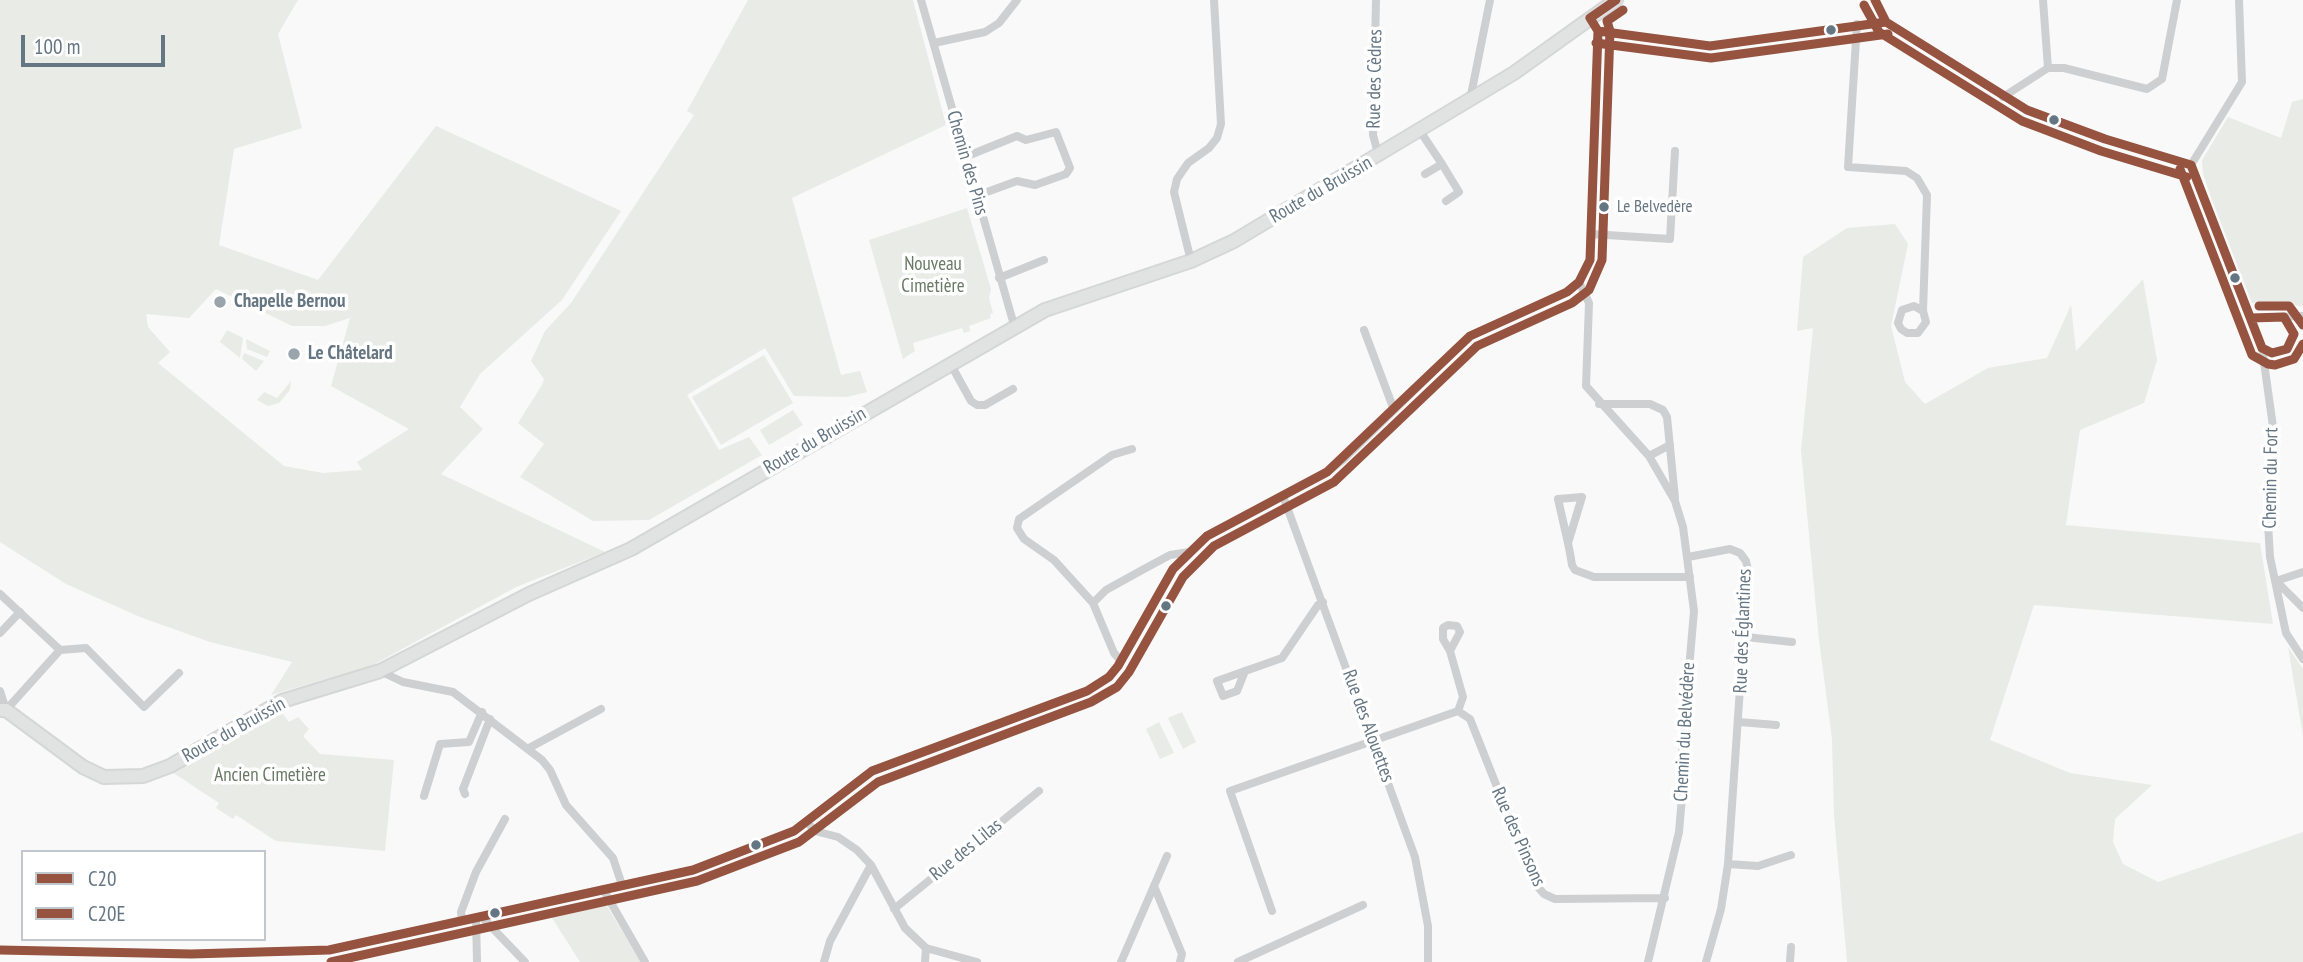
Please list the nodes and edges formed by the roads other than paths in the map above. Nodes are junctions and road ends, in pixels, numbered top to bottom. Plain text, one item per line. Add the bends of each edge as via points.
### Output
1 (920, 0) edge
2 (1017, 0) edge
3 (1214, 0) edge
4 (1376, 0) edge
5 (1490, 0) edge
6 (1616, 0) edge
7 (1875, 0) edge
8 (2043, 0) edge
9 (2177, 0) edge
10 (2239, 0) edge
11 (1590, 18) junction
12 (1886, 22) junction
13 (1857, 24) junction
14 (1598, 31) junction
15 (934, 43) junction
16 (2048, 68) junction
17 (2003, 97) junction
18 (1470, 100) junction
19 (1420, 131) junction
20 (1675, 151) dead end
21 (965, 157) junction
22 (1379, 157) junction
23 (1442, 164) junction
24 (2191, 164) junction
25 (1425, 174) dead end
26 (975, 196) junction
27 (1446, 201) dead end
28 (1591, 234) junction
29 (1044, 260) dead end
30 (1191, 261) junction
31 (999, 278) junction
32 (1579, 282) junction
33 (1923, 311) dead end
34 (2303, 316) edge
35 (2251, 318) junction
36 (1014, 325) junction
37 (1364, 330) dead end
38 (950, 363) junction
39 (1013, 389) dead end
40 (1600, 404) junction
41 (1394, 410) junction
42 (1670, 445) junction
43 (1132, 449) dead end
44 (1649, 456) junction
45 (1283, 496) junction
46 (1675, 501) junction
47 (1568, 543) junction
48 (1188, 552) junction
49 (1688, 557) junction
50 (2303, 572) edge
51 (1690, 577) junction
52 (2276, 581) junction
53 (0, 594) edge
54 (1323, 602) junction
55 (1093, 603) junction
56 (2303, 608) edge
57 (20, 612) junction
58 (0, 633) edge
59 (1746, 637) junction
60 (1792, 642) dead end
61 (60, 650) junction
62 (1450, 651) dead end
63 (2303, 659) edge
64 (1121, 661) junction
65 (380, 671) junction
66 (1245, 671) dead end
67 (179, 673) dead end
68 (0, 691) edge
69 (601, 709) dead end
70 (3, 710) edge
71 (1458, 711) junction
72 (482, 712) junction
73 (490, 719) junction
74 (1739, 722) junction
75 (1776, 725) dead end
76 (1373, 740) junction
77 (529, 748) junction
78 (1039, 791) dead end
79 (465, 793) dead end
80 (424, 796) dead end
81 (505, 819) dead end
82 (807, 822) junction
83 (1167, 856) dead end
84 (1791, 856) dead end
85 (1728, 864) junction
86 (871, 865) junction
87 (622, 885) junction
88 (1154, 886) junction
89 (603, 889) junction
90 (1665, 898) junction
91 (1363, 905) dead end
92 (894, 909) junction
93 (1272, 911) dead end
94 (479, 917) junction
95 (462, 920) junction
96 (1791, 947) dead end
97 (926, 948) junction
98 (0, 950) edge
99 (477, 962) edge
100 (525, 962) edge
101 (645, 962) edge
102 (824, 962) edge
103 (925, 962) edge
104 (977, 962) edge
105 (1121, 962) edge
106 (1180, 962) edge
107 (1238, 962) edge
108 (1428, 962) edge
109 (1648, 962) edge
110 (1706, 962) edge
111 (1790, 962) edge

1 - 15 street, Chemin des Pins
2 - 15 street via 999,23 985,32
3 - 30 street via 1221,124 1209,148 1188,163 1174,192
4 - 22 street, Rue des Cèdres via 1373,135
5 - 18 street
6 - 11 street, Route du Bruissin
7 - 12 street
8 - 16 street
9 - 16 street via 2162,79 2147,89
10 - 24 street via 2242,82
11 - 14 street
11 - 18 street, Route du Bruissin
12 - 13 street
12 - 17 street
13 - 14 street via 1710,46
13 - 33 street via 1848,167 1906,171 1917,178 1927,195
14 - 28 street
15 - 21 street, Chemin des Pins
16 - 17 street
17 - 24 street via 2105,139
18 - 19 street, Route du Bruissin
19 - 22 street, Route du Bruissin
19 - 23 street
20 - 28 street via 1670,239
21 - 26 street, Chemin des Pins
21 - 26 street via 1017,136 1026,140 1056,132 1070,168 1066,174 1035,185 1017,181
22 - 30 street, Route du Bruissin
23 - 25 street
23 - 27 street via 1460,192
24 - 35 street, Chemin du Fort
26 - 31 street, Chemin des Pins
28 - 32 street via 1590,260
29 - 31 street
30 - 36 street, Route du Bruissin via 1076,297
31 - 36 street, Chemin des Pins
32 - 40 street, Chemin du Belvédère via 1589,303 1584,377
32 - 41 street via 1567,292 1470,336
34 - 35 street
35 - 52 street, Chemin du Fort via 2267,370 2274,441 2268,523
36 - 38 street, Route du Bruissin
37 - 41 street
38 - 39 street via 977,405
38 - 65 street, Route du Bruissin via 631,549 529,594
40 - 42 street, Chemin du Belvédère via 1657,406 1667,417
40 - 44 street, Chemin du Belvédère
41 - 45 street via 1344,459
42 - 44 street
42 - 46 street, Chemin du Belvédère
43 - 55 street via 1112,456 1019,519 1017,528 1024,539 1055,561
44 - 46 street, Chemin du Belvédère
45 - 48 street via 1225,524
45 - 54 street, Rue des Alouettes
46 - 49 street, Chemin du Belvédère
47 - 47 street via 1558,499 1582,497 1578,509
47 - 51 street via 1572,565 1581,574
48 - 55 street via 1170,555 1106,590
48 - 64 street via 1173,569
49 - 51 street, Chemin du Belvédère
49 - 59 street, Rue des Églantines via 1730,550 1746,561
50 - 52 street
51 - 90 street, Chemin du Belvédère via 1694,611 1684,774 1679,832
52 - 56 street
52 - 63 street, Chemin du Fort via 2286,633
53 - 57 street
54 - 66 street via 1282,658
54 - 76 street, Rue des Alouettes
55 - 64 street
57 - 58 street
57 - 61 street
59 - 60 street
59 - 74 street, Rue des Églantines
61 - 67 street via 86,648 144,707
61 - 70 street
62 - 71 street via 1463,697
64 - 82 street via 1109,677 1087,691 872,771
65 - 70 street, Route du Bruissin via 282,701 170,766 123,779 104,777 83,767
65 - 72 street via 403,682 453,692
68 - 70 street
69 - 77 street
71 - 76 street
71 - 90 street, Rue des Pinsons via 1470,719 1536,885 1544,894 1555,899
72 - 73 street
72 - 80 street via 470,742 440,744
73 - 77 street
73 - 79 street
74 - 75 street
74 - 85 street, Rue des Églantines
76 - 93 street via 1230,791
76 - 108 street, Rue des Alouettes via 1415,857
77 - 87 street via 550,769 566,805 613,858
78 - 92 street, Rue des Lilas
81 - 95 street via 476,872
82 - 86 street via 815,831 838,837
82 - 87 street via 789,834 693,870
83 - 88 street
84 - 85 street via 1758,866
85 - 110 street, Rue des Églantines
86 - 92 street
86 - 102 street via 830,941
87 - 89 street
88 - 105 street
88 - 106 street via 1182,954
89 - 94 street
89 - 101 street
90 - 109 street, Chemin du Belvédère
91 - 107 street
92 - 97 street via 905,928
94 - 95 street
94 - 99 street
94 - 100 street
95 - 98 street via 329,950 293,953
96 - 111 street
97 - 103 street
97 - 104 street

